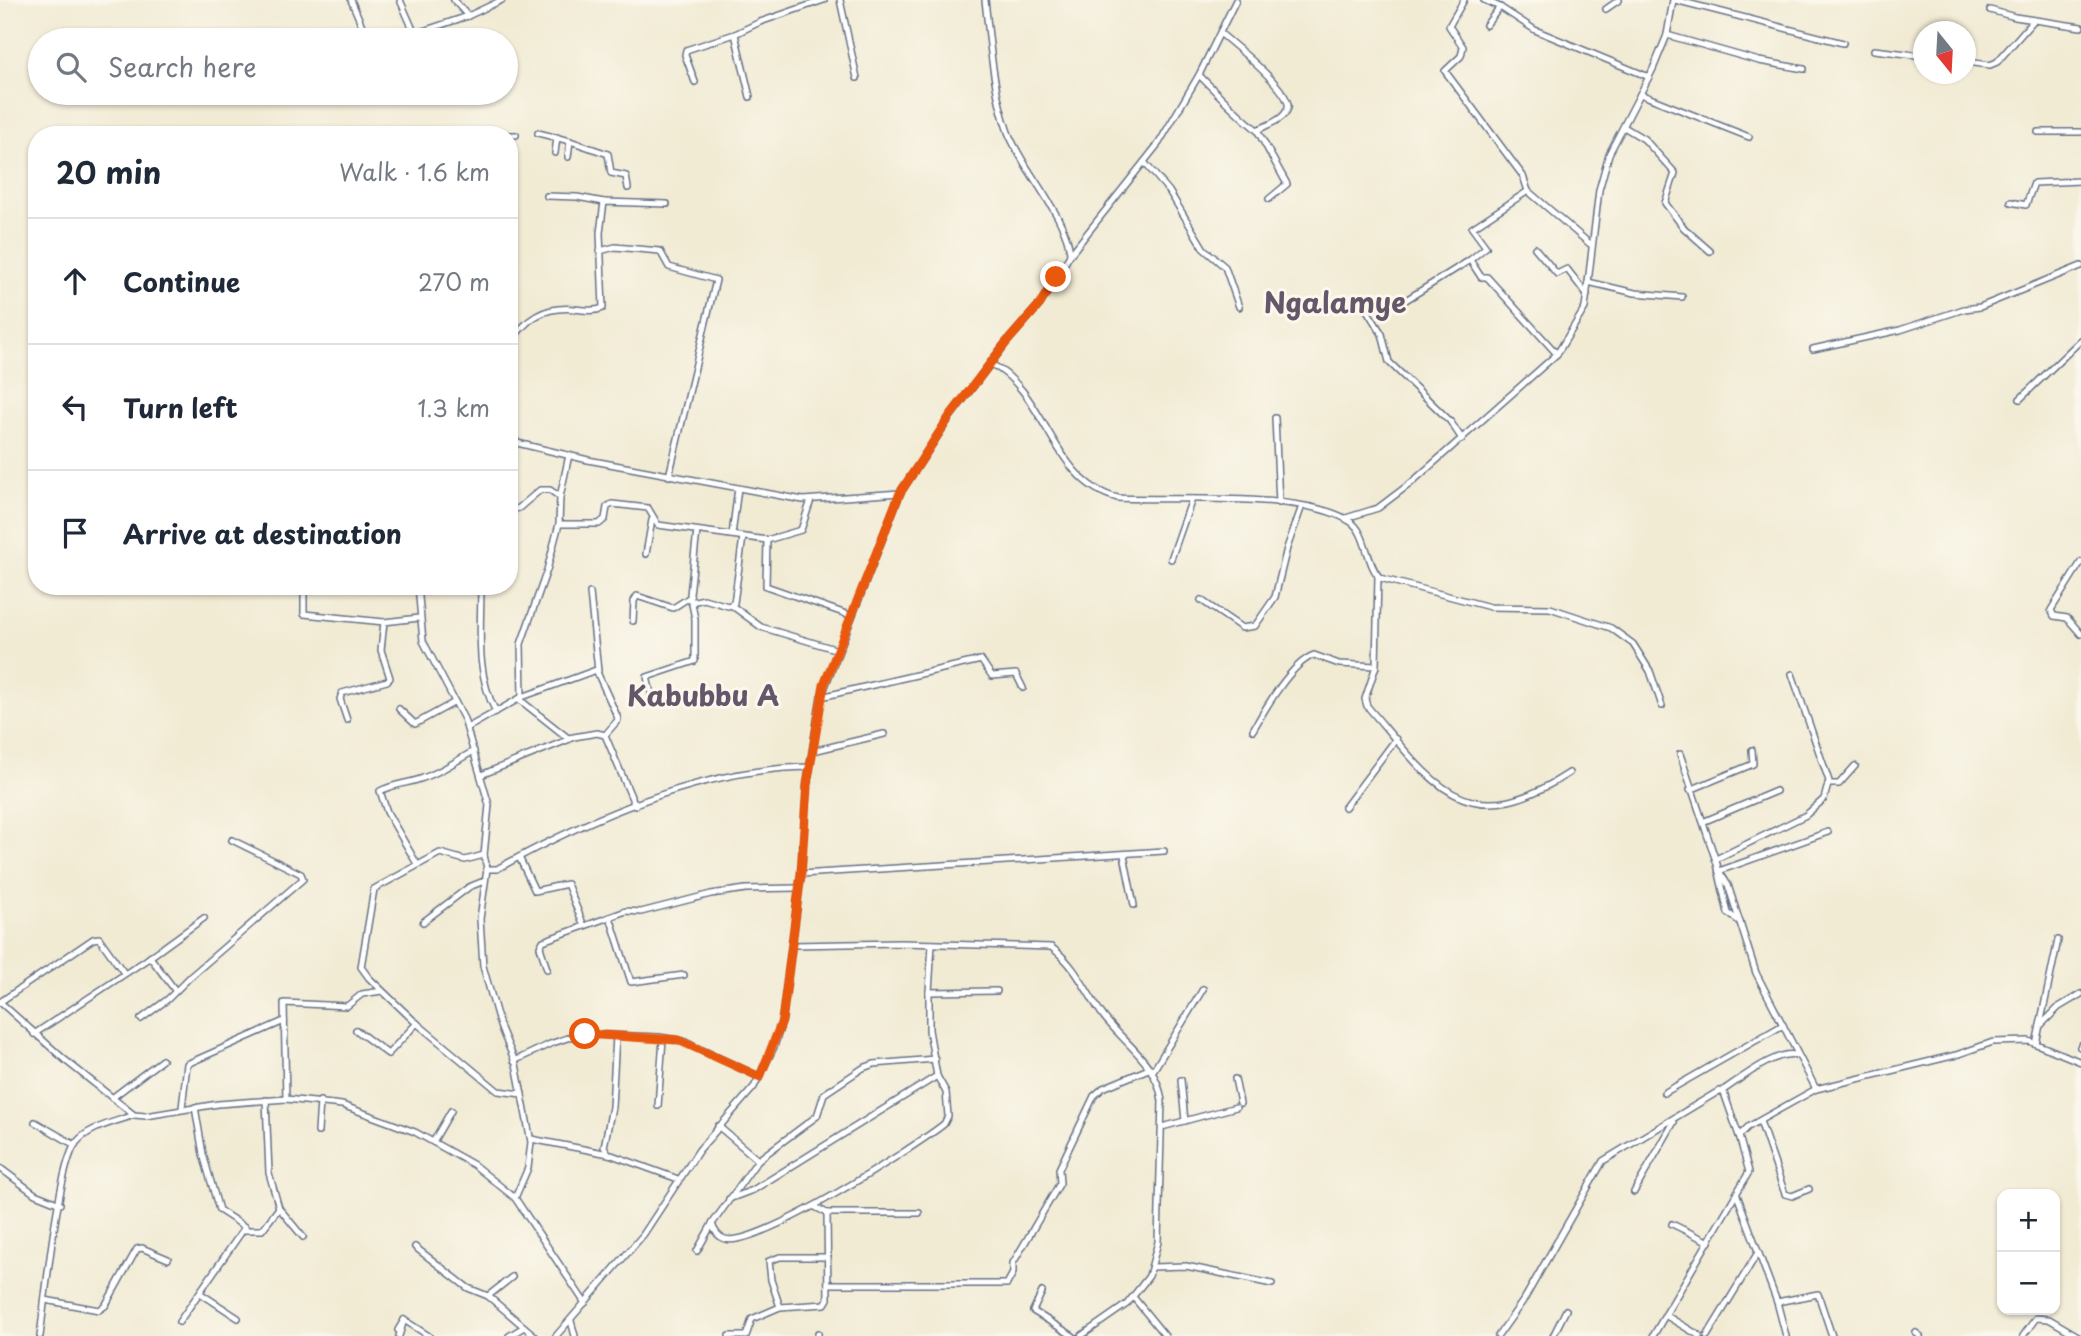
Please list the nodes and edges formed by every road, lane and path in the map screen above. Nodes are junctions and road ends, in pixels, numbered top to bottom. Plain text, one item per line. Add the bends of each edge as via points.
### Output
1 (351, 0) edge
2 (400, 0) edge
3 (454, 0) edge
4 (502, 0) edge
5 (824, 0) edge
6 (840, 0) edge
7 (985, 0) edge
8 (1236, 0) edge
9 (1464, 0) edge
10 (1484, 0) edge
11 (1619, 0) edge
12 (1674, 0) edge
13 (1500, 7) junction
14 (1606, 9) dead end
15 (1990, 10) dead end
16 (468, 16) junction
17 (2033, 21) junction
18 (1486, 25) dead end
19 (2081, 27) edge
20 (363, 28) edge
21 (412, 28) edge
22 (433, 28) edge
23 (1220, 33) junction
24 (735, 34) junction
25 (1667, 35) junction
26 (1843, 43) dead end
27 (1874, 50) dead end
28 (1913, 55) edge
29 (1976, 63) edge
30 (1804, 69) dead end
31 (1199, 75) junction
32 (1649, 77) junction
33 (857, 78) dead end
34 (695, 82) dead end
35 (1640, 94) junction
36 (750, 97) dead end
37 (1624, 127) junction
38 (1258, 130) junction
39 (2038, 132) dead end
40 (2081, 132) edge
41 (538, 133) dead end
42 (557, 137) junction
43 (1749, 137) dead end
44 (570, 141) junction
45 (555, 153) dead end
46 (568, 157) dead end
47 (1144, 162) junction
48 (2081, 181) edge
49 (628, 188) dead end
50 (1528, 191) junction
51 (547, 196) dead end
52 (1269, 199) dead end
53 (604, 202) junction
54 (2011, 202) dead end
55 (667, 204) dead end
56 (1590, 244) junction
57 (1535, 248) dead end
58 (600, 251) junction
59 (1710, 251) dead end
60 (1070, 256) junction
61 (1470, 260) junction
62 (2081, 266) edge
63 (1588, 282) junction
64 (1587, 295) junction
65 (1682, 297) dead end
66 (1239, 307) dead end
67 (518, 330) edge
68 (2081, 340) edge
69 (1812, 349) dead end
70 (1557, 354) junction
71 (991, 364) junction
72 (2020, 399) dead end
73 (1275, 418) dead end
74 (1462, 439) junction
75 (518, 443) edge
76 (569, 455) junction
77 (669, 475) junction
78 (738, 488) junction
79 (900, 493) junction
80 (560, 497) junction
81 (1192, 499) junction
82 (811, 500) junction
83 (1279, 503) junction
84 (1302, 506) junction
85 (518, 508) edge
86 (1361, 516) junction
87 (1343, 518) junction
88 (652, 520) junction
89 (559, 524) junction
90 (1356, 527) junction
91 (697, 531) junction
92 (732, 535) junction
93 (743, 537) junction
94 (767, 540) junction
95 (646, 554) dead end
96 (1171, 559) dead end
97 (2081, 562) edge
98 (1378, 576) junction
99 (590, 593) dead end
100 (304, 595) edge
101 (418, 595) edge
102 (481, 595) edge
103 (691, 600) junction
104 (1201, 600) dead end
105 (731, 606) junction
106 (852, 616) junction
107 (419, 618) junction
108 (633, 621) dead end
109 (384, 622) junction
110 (2081, 634) edge
111 (838, 650) junction
112 (1376, 666) junction
113 (598, 671) junction
114 (1792, 674) dead end
115 (1023, 688) dead end
116 (821, 696) junction
117 (652, 697) dead end
118 (523, 699) junction
119 (455, 702) junction
120 (1662, 706) dead end
121 (399, 709) dead end
122 (496, 712) junction
123 (347, 720) dead end
124 (467, 728) junction
125 (1253, 730) dead end
126 (606, 732) junction
127 (884, 734) dead end
128 (570, 739) junction
129 (1396, 739) junction
130 (1752, 750) dead end
131 (474, 751) junction
132 (813, 751) junction
133 (1679, 754) dead end
134 (810, 766) junction
135 (1855, 766) dead end
136 (1569, 773) dead end
137 (481, 775) junction
138 (1828, 784) junction
139 (1690, 790) junction
140 (1776, 790) dead end
141 (635, 806) junction
142 (1345, 807) dead end
143 (1705, 821) dead end
144 (1828, 832) dead end
145 (232, 840) dead end
146 (1164, 851) dead end
147 (1124, 855) junction
148 (484, 856) junction
149 (519, 857) junction
150 (1716, 859) junction
151 (417, 864) junction
152 (487, 869) junction
153 (1718, 871) junction
154 (801, 874) junction
155 (484, 881) junction
156 (798, 888) junction
157 (1134, 905) dead end
158 (610, 917) junction
159 (204, 918) dead end
160 (423, 922) dead end
161 (584, 926) junction
162 (2057, 940) dead end
163 (932, 944) junction
164 (792, 945) junction
165 (150, 957) junction
166 (547, 969) dead end
167 (124, 973) junction
168 (684, 975) dead end
169 (1203, 989) dead end
170 (175, 990) junction
171 (382, 991) junction
172 (997, 991) dead end
173 (929, 992) junction
174 (2081, 993) edge
175 (0, 1002) edge
176 (141, 1019) dead end
177 (284, 1021) junction
178 (417, 1023) junction
179 (1783, 1025) junction
180 (2040, 1026) junction
181 (356, 1030) dead end
182 (34, 1034) junction
183 (616, 1036) junction
184 (663, 1039) junction
185 (2036, 1044) junction
186 (1799, 1056) junction
187 (935, 1059) junction
188 (162, 1060) dead end
189 (514, 1061) junction
190 (2081, 1062) edge
191 (1152, 1070) junction
192 (937, 1076) junction
193 (760, 1077) junction
194 (1235, 1079) dead end
195 (1181, 1080) dead end
196 (1816, 1089) junction
197 (1722, 1091) junction
198 (1664, 1093) dead end
199 (522, 1094) junction
200 (112, 1098) junction
201 (286, 1099) junction
202 (266, 1100) junction
203 (320, 1101) junction
204 (195, 1107) junction
205 (658, 1107) dead end
206 (182, 1108) junction
207 (451, 1111) dead end
208 (134, 1115) junction
209 (1676, 1120) junction
210 (1185, 1121) junction
211 (1760, 1121) junction
212 (35, 1122) dead end
213 (719, 1126) junction
214 (1162, 1128) junction
215 (318, 1132) dead end
216 (1739, 1136) junction
217 (531, 1139) junction
218 (433, 1142) junction
219 (75, 1145) junction
220 (603, 1150) junction
221 (758, 1160) junction
222 (0, 1168) edge
223 (678, 1179) junction
224 (1809, 1189) dead end
225 (1634, 1192) dead end
226 (1737, 1195) junction
227 (514, 1198) junction
228 (727, 1200) junction
229 (60, 1204) junction
230 (815, 1207) junction
231 (279, 1208) junction
232 (827, 1213) junction
233 (919, 1213) dead end
234 (712, 1224) junction
235 (1672, 1224) dead end
236 (244, 1230) junction
237 (303, 1237) dead end
238 (1709, 1242) junction
239 (415, 1247) dead end
240 (697, 1251) dead end
241 (1757, 1254) junction
242 (828, 1257) junction
243 (168, 1259) dead end
244 (1152, 1267) junction
245 (512, 1277) dead end
246 (828, 1284) junction
247 (1272, 1284) dead end
248 (1042, 1292) dead end
249 (200, 1293) junction
250 (488, 1296) junction
251 (1134, 1297) junction
252 (45, 1300) junction
253 (1777, 1302) junction
254 (584, 1303) junction
255 (780, 1307) junction
256 (1566, 1310) dead end
257 (1665, 1315) junction
258 (238, 1318) dead end
259 (571, 1321) junction
260 (179, 1322) dead end
261 (524, 1327) junction
262 (399, 1333) edge
263 (2079, 1335) edge
264 (40, 1336) edge
265 (429, 1336) edge
266 (509, 1336) edge
267 (535, 1336) edge
268 (556, 1336) edge
269 (575, 1336) edge
270 (729, 1336) edge
271 (746, 1336) edge
272 (1073, 1336) edge
273 (1081, 1336) edge
274 (1166, 1336) edge
275 (1498, 1336) edge
276 (1553, 1336) edge
277 (1653, 1336) edge
278 (1700, 1336) edge
279 (1707, 1336) edge
280 (1786, 1336) edge
281 (1832, 1336) edge
282 (2023, 1336) edge

1 - 20 street
2 - 21 street
3 - 16 street
4 - 16 street
5 - 24 street
6 - 33 street
7 - 60 street via 1007,130 1063,229
8 - 23 street
9 - 50 street via 1449,26 1463,47 1461,56 1445,71 1523,176
10 - 13 street
11 - 14 street
12 - 25 street
12 - 26 street
13 - 18 street
13 - 32 street via 1535,30
15 - 17 street
16 - 22 street
17 - 19 street
17 - 29 street via 1997,62
23 - 31 street
23 - 38 street via 1285,92 1284,115
24 - 34 street via 686,50
24 - 36 street
25 - 30 street
25 - 32 street
27 - 28 street
31 - 38 street
31 - 47 street
32 - 35 street
35 - 37 street
35 - 43 street
37 - 56 street via 1609,154
37 - 59 street via 1644,139 1675,173 1665,203
38 - 52 street via 1287,184
39 - 40 street
41 - 42 street
42 - 44 street
42 - 45 street
44 - 46 street
44 - 49 street via 608,154 611,173 626,176
47 - 60 street
47 - 66 street via 1169,191 1204,249 1225,267
48 - 54 street via 2034,183 2026,205
50 - 56 street
50 - 61 street via 1472,228 1486,247
51 - 53 street
53 - 55 street
53 - 58 street
56 - 63 street
57 - 64 street via 1557,274 1567,269
58 - 67 street via 603,308 540,313
58 - 77 street via 615,247 660,251 669,267 716,279
60 - 71 street via 1040,304
61 - 70 street
61 - 74 street via 1401,303 1389,305 1381,299 1365,307 1382,334 1390,362 1450,421
62 - 69 street via 1980,307 1900,331
63 - 64 street
63 - 65 street
64 - 70 street via 1579,320
68 - 72 street
70 - 74 street
71 - 79 street via 937,434
71 - 81 street via 1009,378 1063,456 1094,489 1118,498
73 - 83 street
74 - 86 street via 1378,508
75 - 76 street
76 - 77 street
76 - 80 street
77 - 78 street
78 - 82 street
78 - 92 street
79 - 82 street
79 - 106 street
80 - 85 street via 540,489
80 - 89 street
81 - 83 street
81 - 96 street
82 - 94 street via 801,530
83 - 84 street
84 - 87 street
84 - 104 street via 1275,597 1255,626 1242,628
86 - 87 street
86 - 90 street
87 - 90 street
88 - 89 street via 648,508 612,504 599,524
88 - 91 street
88 - 95 street
89 - 118 street via 521,644
90 - 98 street
91 - 92 street
91 - 103 street
92 - 93 street
93 - 94 street
93 - 105 street
94 - 106 street via 766,586
97 - 110 street via 2051,610 2054,616 2067,618
98 - 112 street
98 - 120 street via 1490,607 1550,608 1611,628 1633,644 1650,671
99 - 113 street
100 - 109 street via 304,614
101 - 107 street
102 - 122 street via 481,669
103 - 105 street
103 - 108 street via 673,608 637,596
103 - 117 street via 695,661 647,677
105 - 111 street via 761,626
106 - 111 street
107 - 109 street
107 - 119 street via 425,647
109 - 123 street via 380,650 390,678 342,693
111 - 116 street
112 - 125 street via 1339,664 1314,655 1305,658
112 - 129 street via 1365,699
113 - 118 street
113 - 126 street via 617,716
114 - 138 street
115 - 116 street via 1016,674 992,676 981,660
116 - 132 street
118 - 122 street
118 - 128 street
119 - 121 street via 415,724
119 - 124 street
122 - 124 street
124 - 131 street
126 - 128 street
126 - 141 street
127 - 132 street
128 - 137 street
129 - 136 street via 1447,792 1482,804 1546,787
129 - 142 street
130 - 139 street via 1753,764
131 - 137 street
131 - 151 street via 438,772 380,791 387,813
132 - 134 street
133 - 139 street
134 - 141 street via 741,771
134 - 154 street
135 - 138 street via 1839,784
137 - 148 street via 490,814
138 - 150 street via 1824,799 1805,815
139 - 150 street
140 - 143 street
141 - 149 street
144 - 153 street
145 - 170 street via 303,879
146 - 147 street
147 - 154 street
147 - 157 street
148 - 151 street via 465,860 440,853
148 - 152 street
149 - 152 street
149 - 161 street via 536,891 567,884
150 - 153 street
151 - 171 street via 379,884 371,896 361,967
152 - 155 street
153 - 179 street via 1728,885 1756,973
154 - 156 street
155 - 160 street
155 - 189 street via 480,919 483,967
156 - 158 street via 711,894
156 - 164 street
158 - 161 street
158 - 168 street via 631,982
159 - 165 street
161 - 166 street via 540,944
162 - 180 street
163 - 164 street
163 - 173 street
163 - 191 street via 1051,947 1077,971 1105,1018
164 - 193 street via 782,1021
165 - 167 street
165 - 170 street
167 - 175 street via 99,938 93,939
167 - 182 street
169 - 191 street
170 - 176 street
171 - 177 street via 362,994 347,1006 287,1002
171 - 178 street
172 - 173 street
173 - 187 street
174 - 180 street
175 - 182 street
177 - 201 street
177 - 206 street via 187,1064
178 - 181 street via 388,1054
178 - 199 street via 498,1091
179 - 186 street
179 - 198 street
180 - 185 street
182 - 200 street
183 - 184 street
183 - 189 street via 577,1034
183 - 220 street
184 - 193 street via 684,1041
184 - 205 street
185 - 190 street
185 - 196 street via 1993,1042
186 - 196 street
186 - 197 street via 1789,1052 1778,1056
187 - 192 street
187 - 221 street via 863,1068 824,1094 817,1116
188 - 200 street
189 - 199 street
191 - 214 street via 1160,1084
191 - 246 street via 1103,1088 1094,1096 1059,1169 1060,1183 1013,1263 1007,1284
192 - 228 street via 752,1190
192 - 230 street via 946,1092 944,1124
193 - 213 street
194 - 210 street via 1238,1105
195 - 210 street
196 - 211 street
197 - 209 street
197 - 216 street
199 - 217 street
200 - 208 street
201 - 202 street
201 - 203 street
202 - 204 street
202 - 231 street via 269,1173
203 - 215 street
203 - 218 street via 351,1107
204 - 206 street
204 - 236 street via 219,1210 241,1223
206 - 208 street
207 - 218 street
208 - 219 street via 95,1130
209 - 225 street
209 - 275 street via 1604,1161
210 - 214 street
211 - 216 street
211 - 224 street via 1785,1194
212 - 219 street
213 - 221 street
213 - 223 street
214 - 244 street via 1158,1242
216 - 226 street via 1749,1169
217 - 220 street
217 - 227 street via 528,1168
218 - 227 street via 474,1165
219 - 229 street
220 - 223 street
221 - 228 street
222 - 229 street via 35,1194
223 - 254 street via 643,1235
226 - 238 street
226 - 241 street
227 - 254 street
228 - 234 street
229 - 252 street
230 - 232 street
230 - 234 street via 768,1230 728,1241
231 - 236 street via 262,1230
231 - 237 street
232 - 233 street
232 - 242 street
234 - 240 street
235 - 238 street
236 - 249 street
238 - 257 street
239 - 250 street via 468,1288
241 - 253 street
241 - 279 street
242 - 246 street
242 - 255 street via 769,1261
243 - 252 street via 137,1249 99,1310
244 - 247 street via 1186,1266
244 - 251 street
245 - 250 street
246 - 255 street via 825,1304
248 - 272 street via 1033,1311
249 - 258 street
249 - 260 street
250 - 261 street
251 - 273 street
251 - 274 street
252 - 264 street
253 - 280 street
253 - 281 street via 1818,1294
254 - 259 street
255 - 271 street via 752,1318
256 - 276 street
257 - 277 street
257 - 278 street
259 - 268 street
259 - 269 street
261 - 266 street
261 - 267 street
262 - 265 street via 404,1320
263 - 282 street via 2036,1318
270 - 271 street

